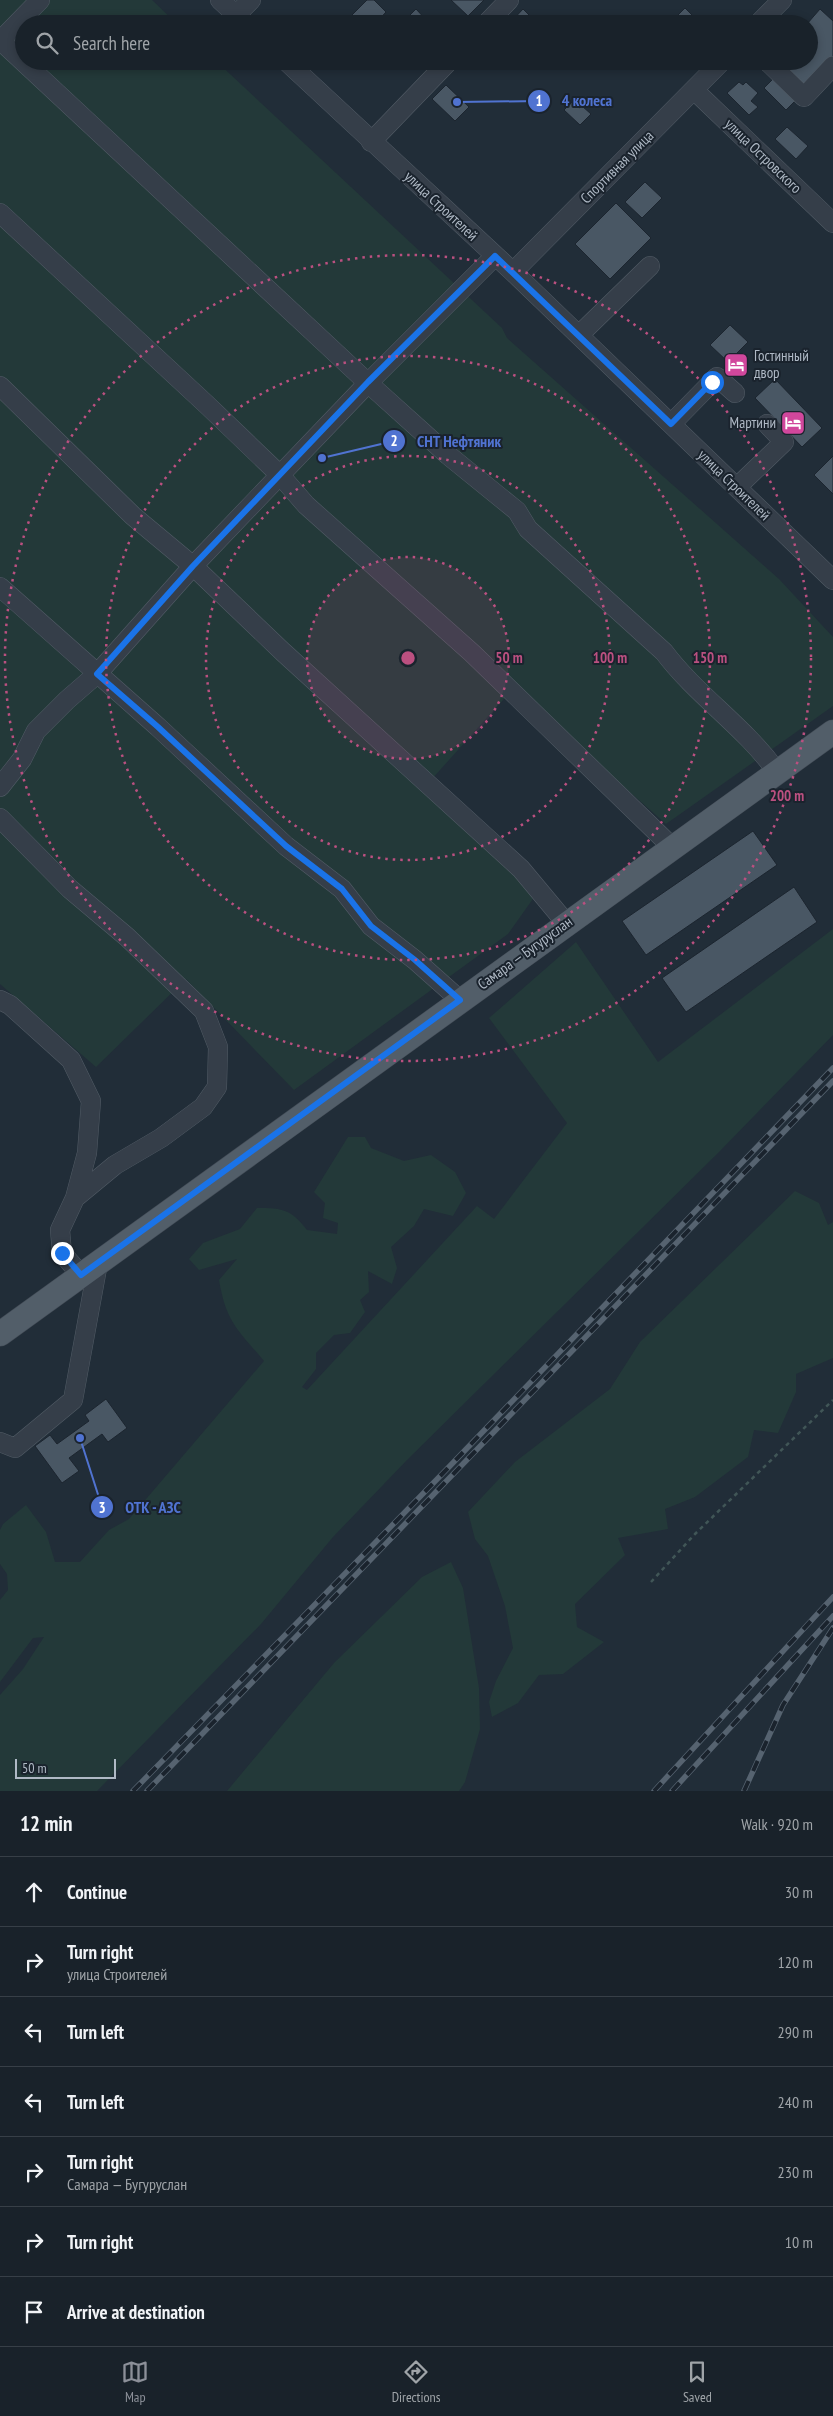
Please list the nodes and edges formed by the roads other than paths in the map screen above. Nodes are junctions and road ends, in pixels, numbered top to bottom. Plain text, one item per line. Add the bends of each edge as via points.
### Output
1 (40, 0) edge
2 (220, 0) edge
3 (251, 0) edge
4 (509, 0) edge
5 (782, 0) edge
6 (25, 15) edge
7 (237, 15) edge
8 (243, 15) edge
9 (495, 15) edge
10 (767, 15) edge
11 (15, 26) edge
12 (0, 41) edge
13 (15, 55) edge
14 (833, 66) edge
15 (31, 70) edge
16 (295, 70) edge
17 (440, 70) edge
18 (713, 70) edge
19 (776, 70) edge
20 (694, 90) junction
21 (371, 142) junction
22 (0, 213) edge
23 (831, 216) edge
24 (495, 256) junction
25 (650, 266) dead end
26 (513, 272) junction
27 (578, 335) junction
28 (368, 382) junction
29 (0, 386) edge
30 (735, 393) dead end
31 (671, 424) junction
32 (767, 424) dead end
33 (280, 475) junction
34 (737, 487) junction
35 (193, 566) junction
36 (833, 580) edge
37 (0, 587) edge
38 (97, 674) junction
39 (833, 732) edge
40 (777, 772) junction
41 (0, 787) edge
42 (0, 818) edge
43 (672, 847) junction
44 (566, 923) junction
45 (0, 1000) edge
46 (460, 1000) junction
47 (75, 1198) junction
48 (90, 1269) junction
49 (0, 1334) edge
50 (0, 1442) edge

1 - 6 street
2 - 7 street
3 - 8 street
4 - 9 street
5 - 10 street
11 - 12 street
12 - 13 street
14 - 19 street via 804,97
15 - 28 street
16 - 21 street, улица Строителей
17 - 21 street
18 - 20 street, Спортивная улица
20 - 23 street, улица Островского
20 - 26 street, Спортивная улица
21 - 24 street, улица Строителей
22 - 33 street
24 - 26 street, улица Строителей
24 - 28 street
25 - 27 street
26 - 27 street, улица Строителей
27 - 31 street, улица Строителей
28 - 33 street
28 - 40 street via 448,456 517,511 528,529 664,652 680,673 763,752
29 - 35 street via 133,516
30 - 31 street via 717,377
31 - 34 street, улица Строителей
32 - 34 street via 784,442
33 - 35 street
33 - 43 street via 306,505 472,653
34 - 36 street, улица Строителей
35 - 38 street
35 - 44 street via 521,869
37 - 38 street
38 - 41 street via 36,731 22,759
38 - 46 street via 286,846 342,889 371,926
39 - 40 main road, Самара — Бугуруслан
40 - 43 main road, Самара — Бугуруслан
42 - 47 street via 70,889 128,937 204,1011 218,1047 217,1087 203,1107 161,1138 115,1165
43 - 44 main road, Самара — Бугуруслан
44 - 46 main road, Самара — Бугуруслан
45 - 47 street via 10,1005 71,1060 91,1101 87,1153
46 - 48 main road, Самара — Бугуруслан
47 - 48 street via 60,1230 62,1253
48 - 49 main road, Самара — Бугуруслан
48 - 50 street via 73,1400 15,1448

